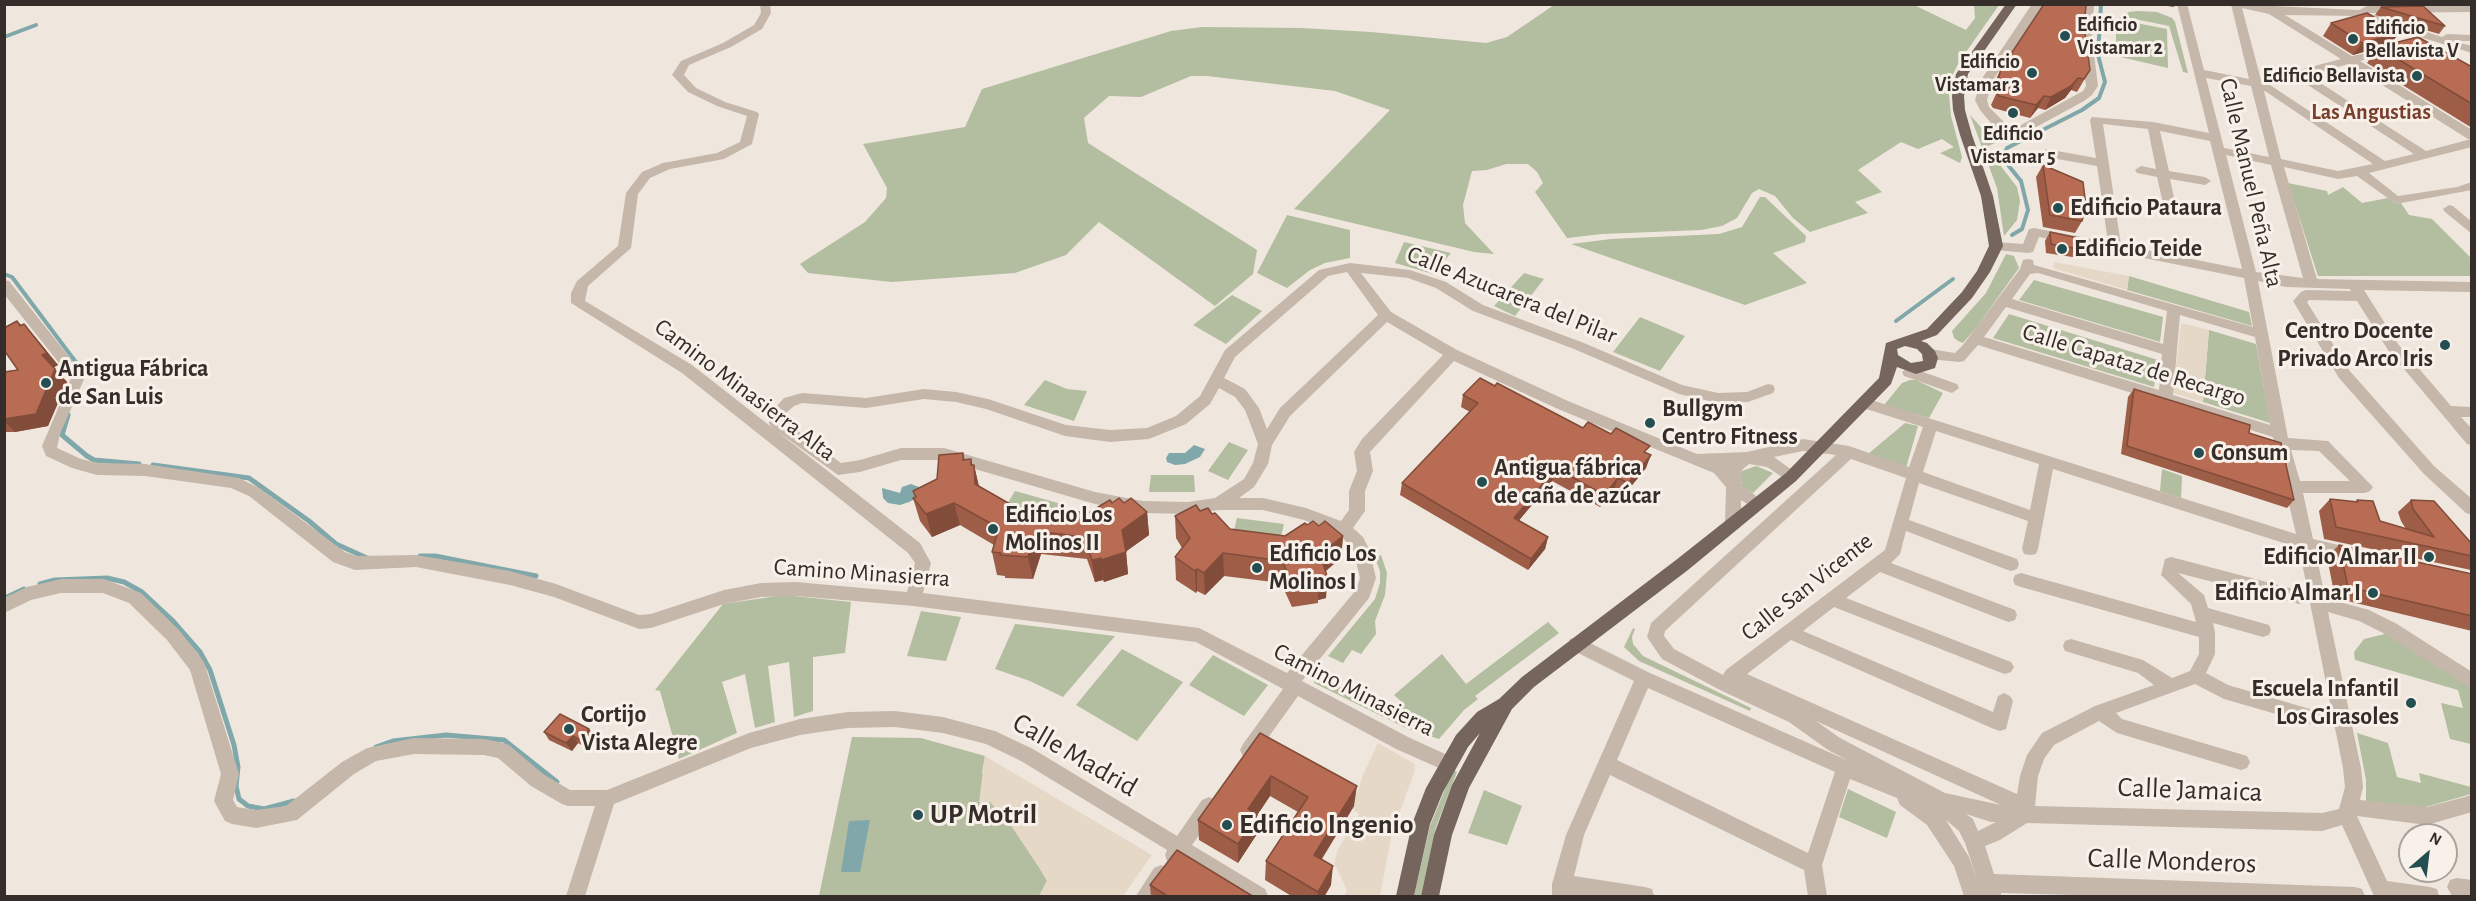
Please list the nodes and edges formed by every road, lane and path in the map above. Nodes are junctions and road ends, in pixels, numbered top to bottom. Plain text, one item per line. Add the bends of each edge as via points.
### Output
1 (765, 4) edge
2 (2012, 4) edge
3 (2038, 4) edge
4 (2089, 4) edge
5 (2182, 4) edge
6 (2236, 4) edge
7 (2269, 8) edge
8 (2472, 9) edge
9 (2365, 11) edge
10 (2390, 30) junction
11 (2472, 38) edge
12 (2443, 41) junction
13 (2472, 50) edge
14 (2348, 61) junction
15 (2200, 73) junction
16 (2299, 74) junction
17 (2256, 84) junction
18 (1958, 96) junction
19 (1981, 100) junction
20 (2153, 126) junction
21 (2472, 136) edge
22 (2472, 142) edge
23 (2216, 144) junction
24 (2046, 153) dead end
25 (2425, 156) junction
26 (2276, 162) junction
27 (2102, 163) junction
28 (2384, 166) junction
29 (2141, 170) dead end
30 (2359, 172) junction
31 (2162, 173) junction
32 (2205, 181) dead end
33 (2463, 188) edge
34 (2449, 209) dead end
35 (2171, 212) dead end
36 (2470, 228) edge
37 (1996, 246) junction
38 (2115, 248) junction
39 (2021, 249) junction
40 (1350, 267) junction
41 (1385, 269) junction
42 (2026, 270) junction
43 (2250, 274) junction
44 (2311, 282) junction
45 (4, 284) edge
46 (2472, 287) edge
47 (2357, 290) junction
48 (1367, 292) junction
49 (2003, 301) junction
50 (2174, 308) junction
51 (1386, 315) junction
52 (1932, 332) junction
53 (2260, 334) junction
54 (1905, 341) junction
55 (1972, 344) junction
56 (2170, 351) junction
57 (1452, 354) junction
58 (1892, 357) junction
59 (1924, 362) junction
60 (1215, 380) junction
61 (1886, 381) junction
62 (1768, 389) dead end
63 (1955, 389) dead end
64 (2165, 398) junction
65 (1864, 403) junction
66 (1252, 408) junction
67 (2447, 411) junction
68 (1285, 412) junction
69 (2472, 412) edge
70 (1931, 425) junction
71 (2281, 439) junction
72 (2472, 440) edge
73 (1265, 444) junction
74 (1822, 447) junction
75 (1849, 452) junction
76 (1695, 458) junction
77 (1747, 458) junction
78 (2047, 462) junction
79 (1914, 475) junction
80 (1791, 477) junction
81 (1249, 483) junction
82 (1732, 484) junction
83 (2294, 488) junction
84 (1219, 504) junction
85 (1263, 504) junction
86 (1757, 504) junction
87 (2472, 509) edge
88 (2036, 518) junction
89 (1732, 524) junction
90 (1901, 524) junction
91 (1344, 529) junction
92 (2306, 544) junction
93 (2030, 549) dead end
94 (2363, 556) edge
95 (2011, 564) dead end
96 (1878, 565) junction
97 (2020, 580) dead end
98 (2299, 597) dead end
99 (913, 599) junction
100 (1833, 600) junction
101 (2319, 603) junction
102 (4, 606) edge
103 (2202, 613) junction
104 (2009, 615) dead end
105 (2263, 630) dead end
106 (1789, 632) junction
107 (2207, 632) junction
108 (1576, 644) junction
109 (2071, 646) dead end
110 (2005, 667) dead end
111 (2196, 676) junction
112 (1644, 678) junction
113 (1729, 680) junction
114 (2472, 681) edge
115 (1292, 685) junction
116 (2170, 687) junction
117 (2004, 702) dead end
118 (1505, 704) junction
119 (1780, 711) junction
120 (2101, 711) junction
121 (2321, 719) dead end
122 (1804, 749) junction
123 (1241, 761) edge
124 (2241, 762) dead end
125 (1448, 764) junction
126 (1606, 765) junction
127 (1845, 768) junction
128 (1222, 788) edge
129 (1888, 788) junction
130 (607, 798) junction
131 (2472, 803) edge
132 (2025, 811) junction
133 (2348, 811) junction
134 (1974, 841) junction
135 (1179, 848) junction
136 (1813, 865) junction
137 (2472, 889) edge
138 (1562, 890) edge
139 (1990, 890) edge
140 (2383, 893) edge
141 (576, 897) edge
142 (1145, 897) edge
143 (1258, 897) edge
144 (1405, 897) edge
145 (1430, 897) edge
146 (1645, 897) edge
147 (1817, 897) edge
148 (1973, 897) edge
149 (2355, 897) edge
150 (2430, 897) edge
151 (2461, 897) edge

1 - 99 street, Camino Minasierra Alta via 766,13 758,27 685,63 678,75 692,90 753,114 746,144 720,156 667,166 646,175 632,193 624,248 582,284 579,303 687,369 914,548 923,563
2 - 18 main road via 1962,74
3 - 19 street via 1987,80
4 - 19 street via 2086,38 2092,86 2080,99 2014,134 2006,133
5 - 15 street, Calle Manuel Peña Alta
6 - 7 street
6 - 17 street
7 - 9 street
7 - 14 street
8 - 9 street
9 - 10 street
10 - 12 street
10 - 14 street via 2408,46
11 - 12 street
12 - 13 street
14 - 16 street
14 - 21 street
15 - 17 street
15 - 23 street, Calle Manuel Peña Alta
16 - 17 street
16 - 25 street
17 - 26 street
17 - 28 street
18 - 19 street
18 - 37 main road via 1966,135 1988,196
20 - 23 street
20 - 27 street via 2096,120
20 - 31 street
22 - 25 street
23 - 26 street
23 - 43 street, Calle Manuel Peña Alta
24 - 27 street
25 - 28 street
26 - 30 street via 2338,175
26 - 44 street
27 - 38 street
28 - 30 street
29 - 31 street
30 - 33 street via 2396,200
31 - 32 street
31 - 35 street
34 - 36 street
37 - 39 street
37 - 52 main road via 1972,287
38 - 39 street via 2034,232 2028,249
38 - 43 street
39 - 42 street via 2028,264
40 - 41 street, Calle Azucarera del Pilar
40 - 48 street
40 - 60 street, Calle Azucarera del Pilar via 1324,273 1230,354
41 - 48 street
41 - 62 street, Calle Azucarera del Pilar via 1410,273 1441,285 1478,308 1679,389 1718,398 1748,397
42 - 49 street
42 - 50 street via 2038,268
43 - 44 street via 2286,282
43 - 53 street, Calle Manuel Peña Alta
44 - 47 street
45 - 99 street, Camino Minasierra via 78,377 52,434 51,452 97,470 145,470 234,482 279,510 339,557 355,563 416,561 510,578 639,622 761,590 796,589
46 - 47 street
47 - 67 street via 2393,347
47 - 87 street via 2306,295 2300,301 2344,374 2429,470
48 - 51 street
49 - 55 street
49 - 56 street
50 - 53 street
50 - 56 street
51 - 57 street
51 - 68 street
52 - 54 main road
52 - 59 main road
53 - 71 street, Calle Manuel Peña Alta
54 - 58 main road via 1891,346
54 - 59 main road via 1914,342
55 - 59 street via 1964,360
55 - 64 street, Calle Capataz de Recargo
56 - 64 street
57 - 76 street
57 - 91 street via 1367,443 1362,452 1365,471 1358,490 1357,511
58 - 59 main road via 1907,367
58 - 61 main road
59 - 61 main road
59 - 63 street
60 - 66 street via 1240,393
60 - 84 street, Calle Azucarera del Pilar via 1204,400 1181,420 1149,433 1110,436 1065,430 988,404 924,394 866,403 802,398 779,411 776,423 838,469 901,454 944,454 1095,498 1143,507
61 - 65 main road
64 - 71 street, Calle Capataz de Recargo
65 - 70 street
65 - 74 main road
66 - 68 street
66 - 73 street
67 - 69 street
67 - 72 street
68 - 73 street
70 - 78 street
70 - 79 street, Calle San Vicente
71 - 83 street, Calle Manuel Peña Alta
71 - 83 street via 2324,445 2365,487
73 - 81 street
74 - 75 street
74 - 77 street via 1803,445
74 - 80 main road
75 - 79 street
75 - 113 street via 1656,628 1654,638 1668,654
76 - 77 street
76 - 82 street via 1719,469
77 - 80 street via 1771,462
77 - 82 street via 1734,467
78 - 88 street
78 - 92 street
79 - 88 street
79 - 90 street, Calle San Vicente
80 - 86 main road
81 - 84 street
81 - 85 street
82 - 86 street
82 - 89 street
83 - 92 street, Calle Manuel Peña Alta
84 - 85 street
85 - 91 street via 1306,514
86 - 89 main road
88 - 93 street
89 - 108 main road
90 - 95 street
90 - 96 street, Calle San Vicente via 1892,554
91 - 115 street via 1361,549 1368,578 1363,593
92 - 94 street
92 - 101 street, Calle Manuel Peña Alta
96 - 100 street, Calle San Vicente
96 - 104 street
97 - 107 street
98 - 103 street via 2171,564 2169,575 2198,600
99 - 115 street, Camino Minasierra via 1199,635
100 - 106 street, Calle San Vicente
100 - 110 street
101 - 114 street via 2363,615 2391,629
101 - 133 street, Calle Manuel Peña Alta via 2352,768 2354,787
102 - 130 street via 27,594 73,586 104,586 135,598 173,634 198,667 230,774 223,801 232,815 256,819 290,814 348,768 374,754 414,746 503,751 537,780 568,798
103 - 105 street
103 - 107 street
106 - 113 street, Calle San Vicente
106 - 117 street via 2000,723
107 - 111 street via 2206,654
108 - 112 street
108 - 118 main road
109 - 116 street via 2143,668
111 - 116 street
111 - 121 street via 2224,691
112 - 122 street
112 - 126 street
113 - 119 street, Calle Jamaica
113 - 132 street
115 - 123 street
115 - 125 street, Camino Minasierra
116 - 120 street
118 - 125 main road via 1483,717
118 - 145 main road via 1461,786 1443,835
119 - 122 street via 1798,726
119 - 132 street, Calle Jamaica via 1942,801 1990,813
120 - 124 street via 2117,725
120 - 132 street via 2048,739 2036,755
122 - 127 street
125 - 144 main road via 1421,825
126 - 136 street
126 - 138 street via 1575,835
127 - 129 street
127 - 136 street
128 - 135 street
129 - 134 street via 1925,799 1951,813 1966,825
129 - 148 street via 1934,819 1962,863
130 - 135 street, Calle Madrid via 759,738 848,720 895,719 943,725 989,737 1027,755
130 - 141 street
131 - 133 street via 2427,816
132 - 133 street, Calle Jamaica via 2322,822
132 - 134 street via 1993,834
133 - 140 street
134 - 139 street
135 - 142 street
135 - 143 street, Calle Madrid
136 - 147 street
137 - 151 street via 2457,887
138 - 146 street
139 - 149 street, Calle Monderos
140 - 150 street

